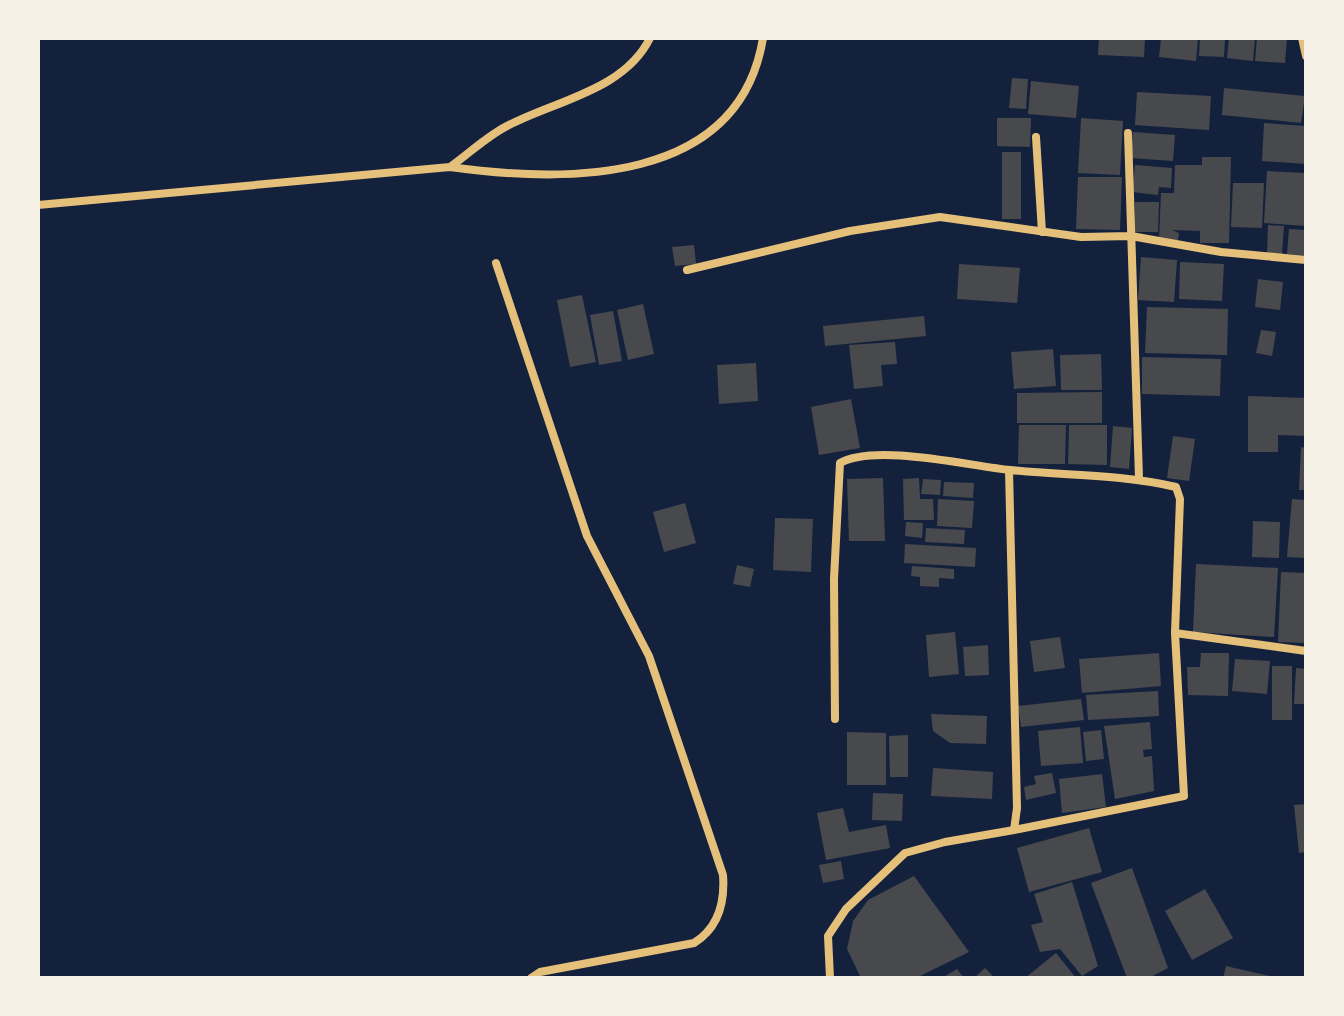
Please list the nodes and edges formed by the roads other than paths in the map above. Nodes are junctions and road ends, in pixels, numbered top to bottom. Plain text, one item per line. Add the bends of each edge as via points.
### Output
1 (650, 38) edge
2 (763, 38) edge
3 (1302, 38) edge
4 (1306, 56) edge
5 (1128, 133) dead end
6 (1036, 137) dead end
7 (450, 167) junction
8 (38, 205) edge
9 (1042, 232) junction
10 (1131, 236) junction
11 (1306, 260) edge
12 (496, 263) dead end
13 (687, 270) dead end
14 (1009, 470) junction
15 (1139, 478) junction
16 (1175, 633) junction
17 (1306, 651) edge
18 (835, 719) dead end
19 (1014, 830) junction
20 (531, 978) edge
21 (830, 978) edge

1 - 7 street via 640,57 608,81 507,125
2 - 7 street via 759,63 726,118 684,149 639,166 585,175 518,177
3 - 4 street
5 - 10 street
6 - 9 street
7 - 8 street
9 - 10 street
9 - 13 street via 940,217 850,231
10 - 11 street
10 - 15 street
12 - 20 street via 587,536 649,656 723,875 724,896 715,921 694,943
14 - 15 street
14 - 18 street via 953,459 858,457 840,463
14 - 19 street
15 - 16 street via 1179,492
16 - 17 street
16 - 19 street via 1184,796
19 - 21 street via 905,853 846,909 828,936

